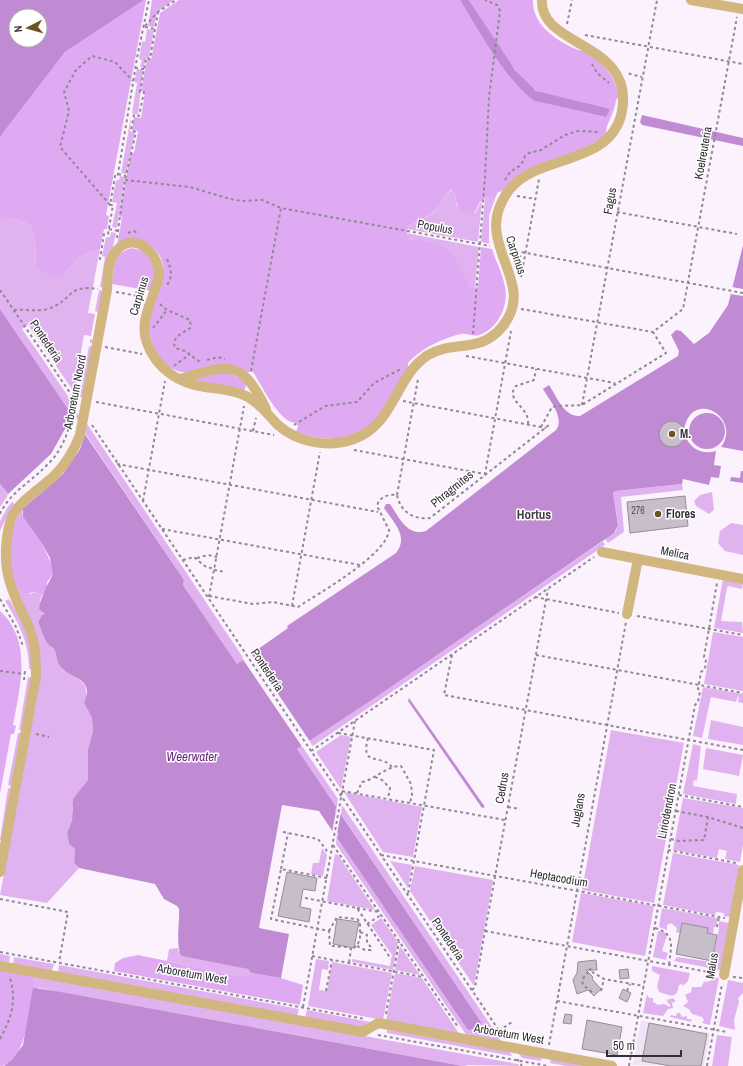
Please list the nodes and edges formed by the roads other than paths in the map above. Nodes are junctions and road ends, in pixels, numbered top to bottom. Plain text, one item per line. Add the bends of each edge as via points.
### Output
1 (542, 0) edge
2 (692, 0) edge
3 (741, 9) edge
4 (114, 255) joint
5 (180, 379) junction
6 (267, 411) junction
7 (602, 552) road end
8 (638, 559) junction
9 (743, 579) edge
10 (627, 614) road end
11 (743, 870) edge
12 (0, 872) edge
13 (5, 967) edge
14 (724, 975) road end
15 (612, 1066) edge

1 - 6 street, Carpinus via 548,21 596,54 618,76 622,92 622,110 617,127 603,142 567,161 529,173 504,190 495,224 495,248 511,276 514,292 512,308 502,327 481,344 437,351 422,360 411,372 395,400 373,429 354,440 322,443 305,440 278,424
2 - 3 street
4 - 5 street, Carpinus via 123,246 136,244 144,246 154,255 159,275 155,298 145,316 145,336 153,355 167,372
4 - 12 street, Arboretum Noord via 108,273 84,418 74,448 67,461 53,476 20,503 10,519 2,545 2,566 7,585 33,638 36,676
5 - 6 street, Carpinus via 192,385 246,396
5 - 6 street, Carpinus via 215,369 236,370 249,380
7 - 8 street, Melica
8 - 9 street, Melica
8 - 10 street
11 - 14 street, Malus
13 - 15 street, Arboretum West via 363,1032 381,1024

